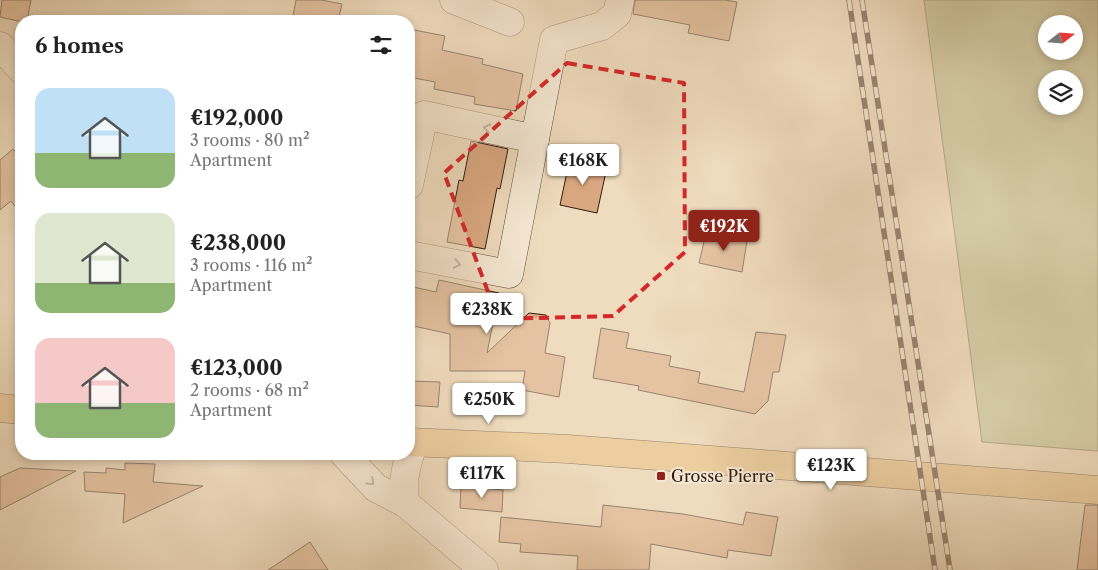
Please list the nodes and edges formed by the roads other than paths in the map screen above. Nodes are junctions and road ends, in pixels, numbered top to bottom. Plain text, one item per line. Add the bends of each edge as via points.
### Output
1 (454, 0) edge
2 (620, 0) edge
3 (510, 22) dead end
4 (0, 46) edge
5 (15, 62) edge
6 (535, 138) junction
7 (415, 157) edge
8 (415, 256) edge
9 (0, 408) edge
10 (15, 409) edge
11 (415, 442) edge
12 (350, 460) edge
13 (407, 460) edge
14 (1098, 490) edge
15 (405, 503) junction
16 (484, 570) edge

1 - 3 street
2 - 6 street via 617,14 602,26 554,40
4 - 5 street
6 -> 7 street via 424,115
8 -> 6 street via 509,274
9 - 10 main road
11 - 14 main road via 568,449
12 -> 15 street via 376,488
13 - 15 street via 403,484
15 - 16 street

